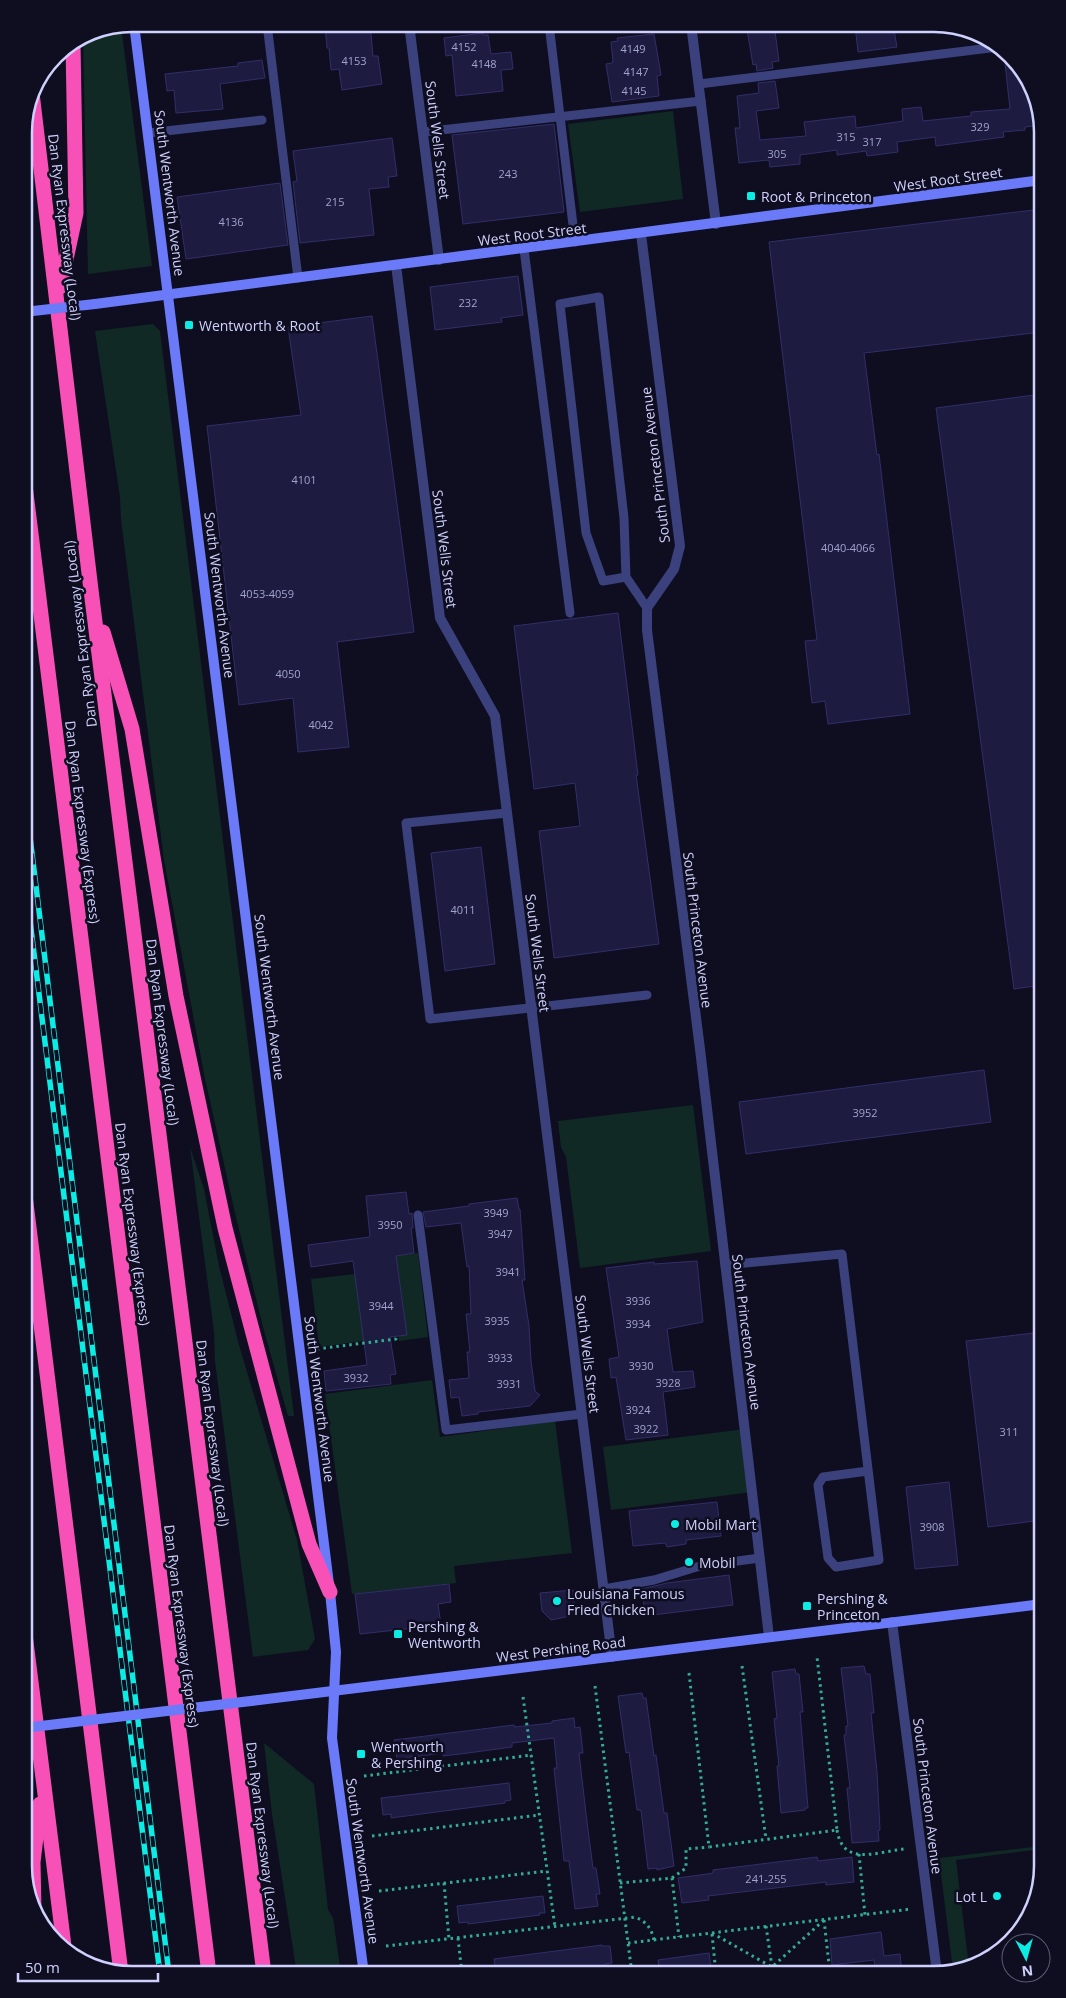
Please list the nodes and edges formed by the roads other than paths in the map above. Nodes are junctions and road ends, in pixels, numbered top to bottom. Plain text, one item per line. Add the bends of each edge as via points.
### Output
1 (135, 32) edge
2 (267, 32) edge
3 (410, 32) edge
4 (550, 33) edge
5 (692, 33) edge
6 (986, 47) edge
7 (73, 52) edge
8 (698, 84) junction
9 (700, 101) junction
10 (34, 114) edge
11 (560, 117) junction
12 (262, 120) dead end
13 (423, 132) junction
14 (148, 133) junction
15 (1034, 181) edge
16 (716, 224) junction
17 (641, 234) junction
18 (575, 242) junction
19 (524, 249) junction
20 (439, 260) junction
21 (396, 265) junction
22 (298, 278) junction
23 (169, 294) junction
24 (57, 299) junction
25 (33, 311) edge
26 (33, 548) edge
27 (626, 577) junction
28 (91, 590) junction
29 (647, 608) junction
30 (570, 613) dead end
31 (507, 813) junction
32 (646, 995) dead end
33 (531, 1008) junction
34 (418, 1214) dead end
35 (32, 1255) edge
36 (725, 1265) junction
37 (582, 1414) junction
38 (868, 1471) junction
39 (760, 1558) junction
40 (604, 1589) junction
41 (330, 1592) junction
42 (1034, 1605) edge
43 (892, 1622) junction
44 (769, 1637) junction
45 (612, 1657) junction
46 (335, 1691) junction
47 (32, 1693) edge
48 (32, 1727) edge
49 (43, 1783) junction
50 (32, 1862) edge
51 (63, 1937) edge
52 (120, 1965) edge
53 (208, 1965) edge
54 (263, 1965) edge
55 (363, 1965) edge
56 (936, 1966) edge

1 - 14 main road, South Wentworth Avenue
2 - 22 lane
3 - 13 street, South Wells Street
4 - 11 lane
5 - 8 street
6 - 8 lane
7 - 24 highway via 76,213
8 - 9 street
9 - 11 lane
9 - 16 street
10 - 24 highway, Dan Ryan Expressway (Local)
11 - 13 lane
11 - 18 lane
12 - 14 lane
13 - 20 street, South Wells Street
14 - 23 main road, South Wentworth Avenue
15 - 16 main road, West Root Street
16 - 17 main road, West Root Street
17 - 18 main road, West Root Street
17 - 29 street, South Princeton Avenue via 680,546 674,569
18 - 19 main road, West Root Street
19 - 20 main road, West Root Street
19 - 30 lane
20 - 21 main road, West Root Street
21 - 22 main road, West Root Street
21 - 31 street, South Wells Street via 440,618 495,716
22 - 23 main road, West Root Street
23 - 25 main road, West Root Street, bridge
23 - 41 main road, South Wentworth Avenue
24 - 28 highway, Dan Ryan Expressway (Local)
26 - 53 highway, Dan Ryan Expressway (Express)
27 - 27 lane via 624,518 599,297 560,304 586,533 603,581
27 - 29 lane
28 - 41 highway via 132,729 176,996 225,1228 309,1544
28 - 54 highway, Dan Ryan Expressway (Local)
29 - 36 street, South Princeton Avenue via 647,630
31 - 33 street, South Wells Street
31 - 33 lane via 406,823 413,882 430,1019
32 - 33 lane
33 - 37 street, South Wells Street
34 - 37 lane via 446,1430
35 - 52 highway
36 - 38 lane via 842,1254
36 - 39 street, South Princeton Avenue
37 - 40 street, South Wells Street
38 - 38 lane via 879,1560 836,1567 828,1558 818,1485 823,1477
39 - 40 lane via 700,1566 654,1580
39 - 44 street, South Princeton Avenue
40 - 45 street, South Wells Street
41 - 46 main road, South Wentworth Avenue via 336,1652
42 - 43 main road, West Pershing Road
43 - 44 main road, West Pershing Road
43 - 56 street, South Princeton Avenue
44 - 45 main road, West Pershing Road
45 - 46 main road, West Pershing Road
46 - 48 main road, West Pershing Road, bridge
46 - 55 main road, South Wentworth Avenue via 332,1738
47 - 49 highway
49 - 50 highway
49 - 51 highway

